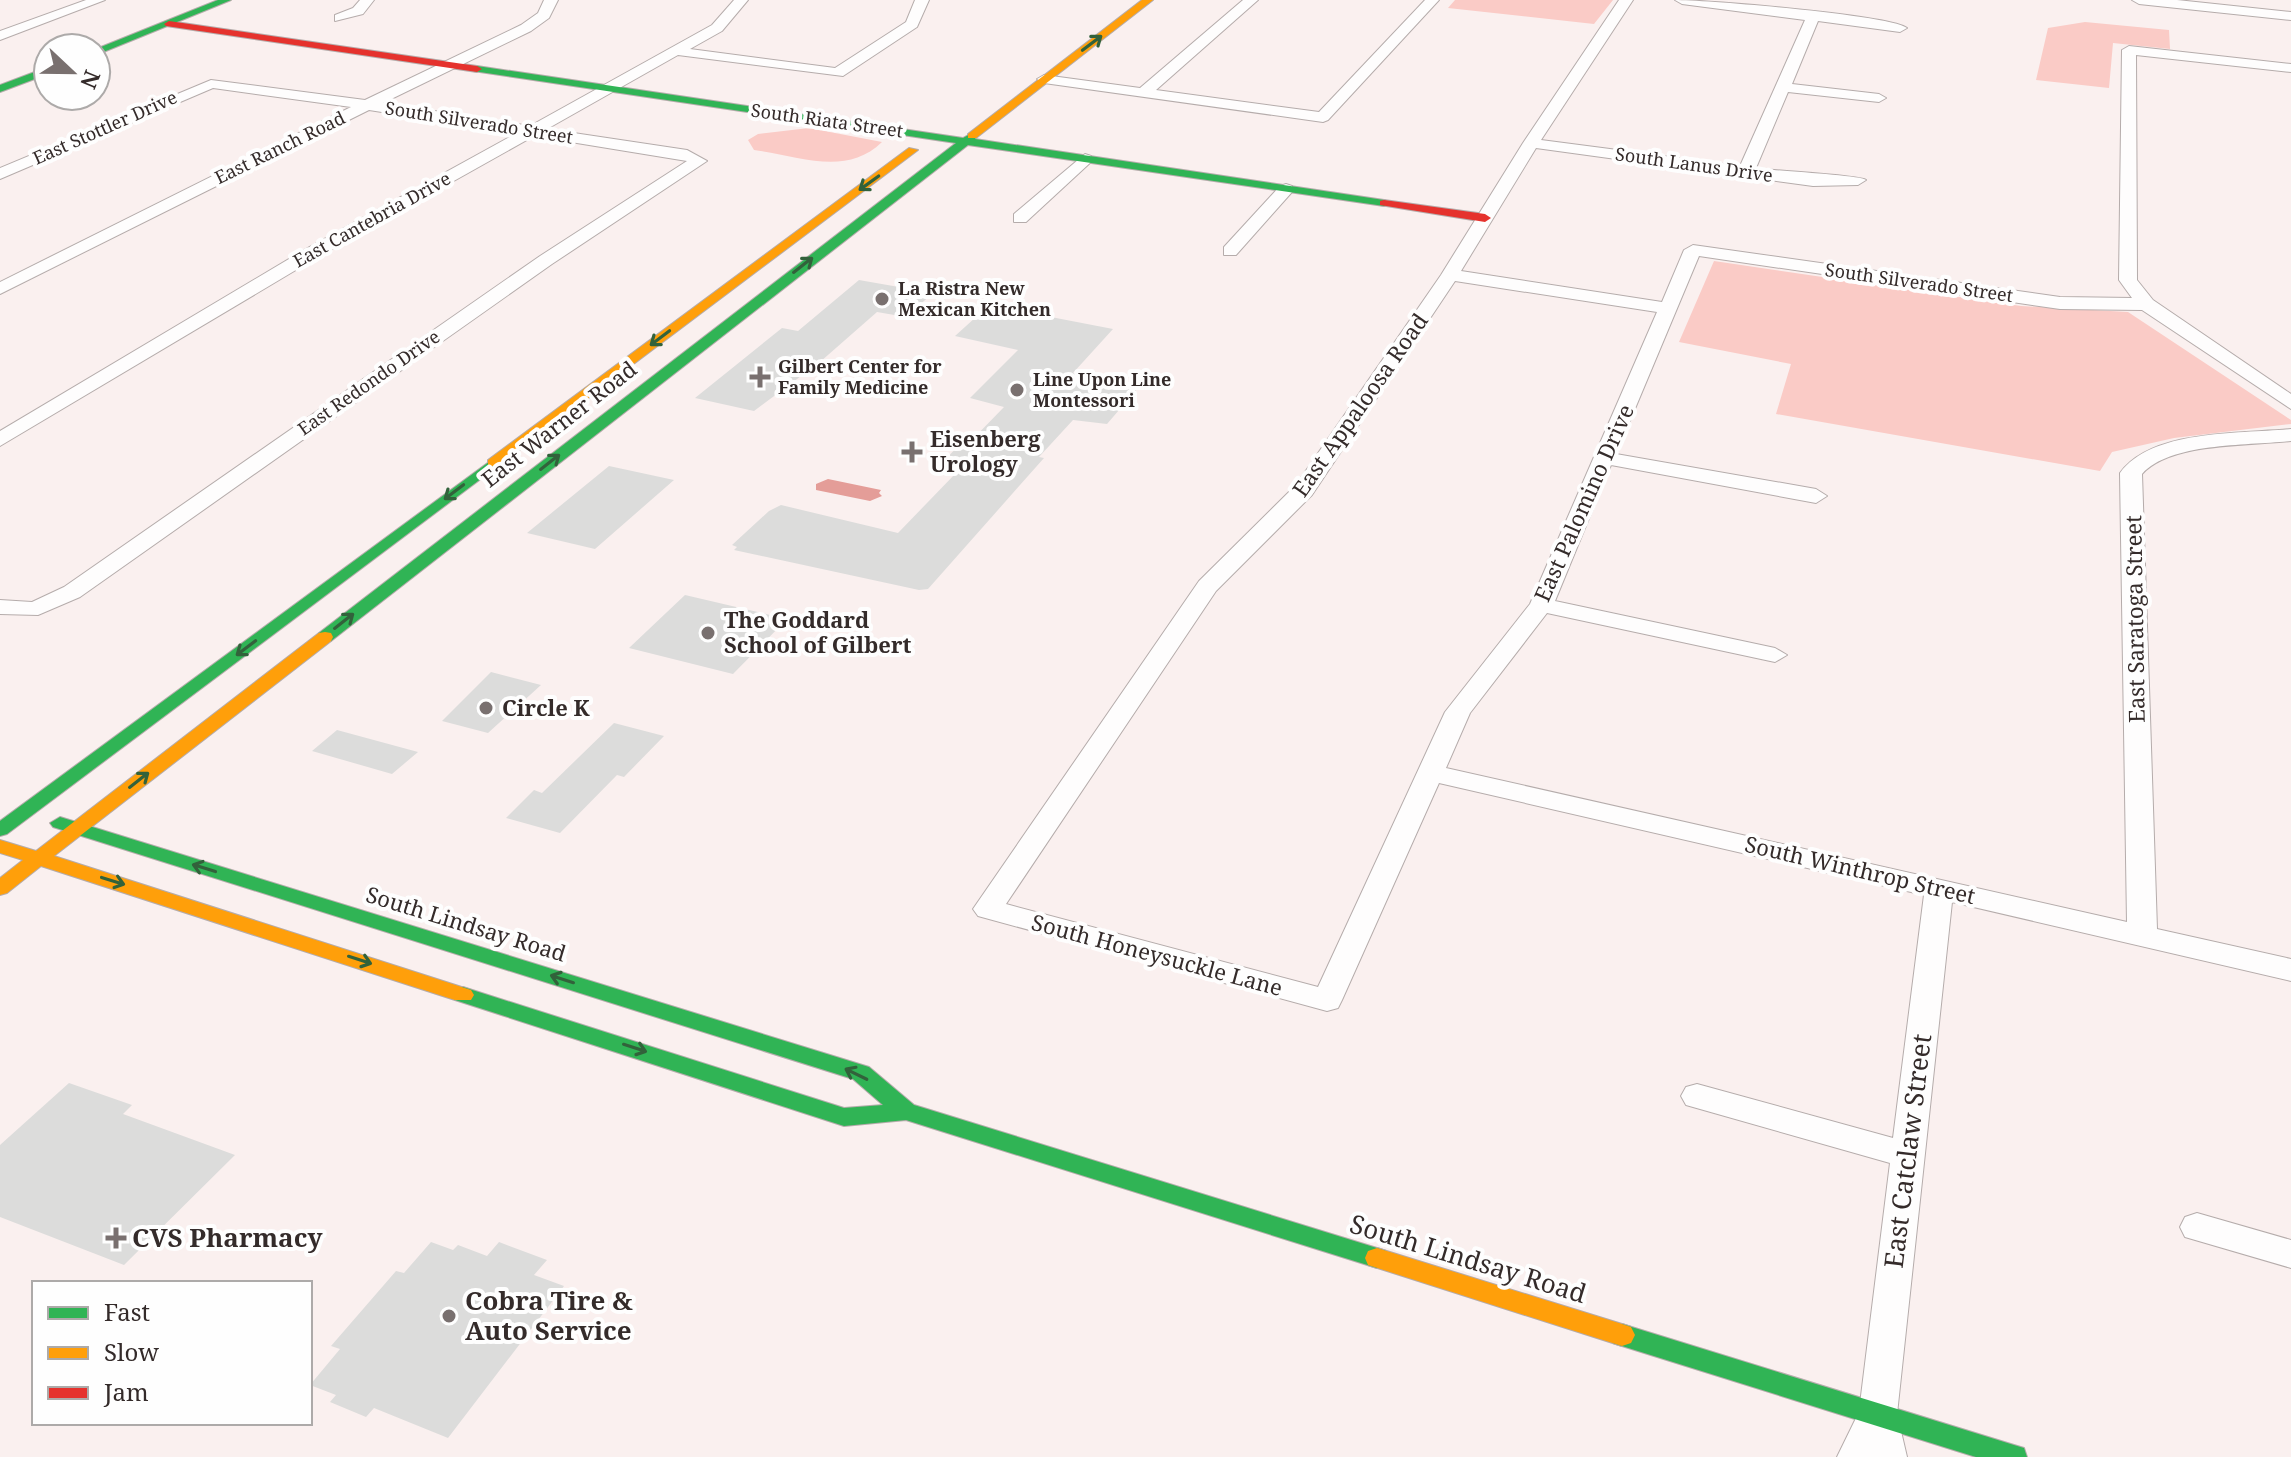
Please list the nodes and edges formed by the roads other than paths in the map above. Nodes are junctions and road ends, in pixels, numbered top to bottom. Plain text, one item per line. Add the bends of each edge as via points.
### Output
1 (98, 0) edge
2 (226, 0) edge
3 (367, 0) edge
4 (551, 0) edge
5 (741, 0) edge
6 (922, 0) edge
7 (1148, 0) edge
8 (1251, 0) edge
9 (1432, 0) edge
10 (1626, 0) edge
11 (1682, 0) edge
12 (2139, 0) edge
13 (2215, 4) edge
14 (1814, 15) junction
15 (2291, 16) edge
16 (340, 18) dead end
17 (0, 19) edge
18 (34, 24) junction
19 (169, 24) junction
20 (1900, 28) dead end
21 (0, 36) edge
22 (112, 46) edge
23 (677, 51) junction
24 (449, 65) junction
25 (2291, 68) edge
26 (32, 76) edge
27 (1044, 79) junction
28 (211, 84) joint
29 (1783, 87) junction
30 (0, 89) edge
31 (608, 89) junction
32 (1143, 93) junction
33 (1879, 98) dead end
34 (366, 106) junction
35 (950, 122) dead end
36 (533, 130) junction
37 (931, 136) junction
38 (963, 141) junction
39 (1531, 143) junction
40 (1085, 159) junction
41 (699, 161) joint
42 (1746, 172) junction
43 (0, 174) edge
44 (1858, 180) dead end
45 (1286, 189) junction
46 (1020, 218) dead end
47 (1485, 218) junction
48 (1693, 250) joint
49 (1230, 251) dead end
50 (1450, 275) junction
51 (0, 289) edge
52 (2146, 304) junction
53 (1667, 308) junction
54 (2291, 403) edge
55 (539, 429) junction
56 (2291, 435) edge
57 (580, 438) junction
58 (0, 440) edge
59 (1606, 458) junction
60 (1816, 496) dead end
61 (1541, 605) junction
62 (0, 607) edge
63 (1775, 655) dead end
64 (1428, 772) junction
65 (0, 804) edge
66 (24, 812) junction
67 (77, 828) junction
68 (0, 830) edge
69 (0, 846) edge
70 (38, 859) junction
71 (0, 888) edge
72 (1939, 888) junction
73 (988, 909) joint
74 (2142, 935) junction
75 (2291, 970) edge
76 (1327, 1000) joint
77 (602, 1020) dead end
78 (573, 1027) junction
79 (769, 1045) junction
80 (709, 1046) dead end
81 (1697, 1096) dead end
82 (906, 1111) junction
83 (1907, 1155) junction
84 (2197, 1227) dead end
85 (2291, 1254) edge
86 (1878, 1414) junction
87 (1856, 1457) edge
88 (1888, 1457) edge
89 (2014, 1457) edge

1 - 18 street
2 - 19 main road
3 - 16 street via 358,11
4 - 24 street, East Ranch Road via 544,15 526,28
5 - 23 street, East Cantebria Drive via 717,28
6 - 23 street via 912,24 838,73
27 -> 7 main road, East Warner Road
8 - 32 street
9 - 32 street via 1323,117
10 - 39 street, East Appaloosa Road
11 - 14 street
12 - 13 street
13 - 15 street
14 - 20 street
14 - 29 street
17 - 18 street
18 - 21 street
19 - 22 main road
19 - 24 main road, South Riata Street
23 - 31 street, East Cantebria Drive
24 - 31 main road, South Riata Street
24 - 34 street, East Ranch Road
25 - 52 street via 2129,50 2128,280
26 - 30 main road
27 - 32 street
27 - 38 main road, East Warner Road
28 - 34 street, South Silverado Street
28 - 43 street, East Stottler Drive
29 - 33 street
29 - 42 street
31 - 36 street, East Cantebria Drive
31 - 37 main road, South Riata Street
34 - 36 street, South Silverado Street
34 - 51 street, East Ranch Road
35 - 37 main road, East Warner Road
36 - 41 street, South Silverado Street
36 - 58 street, East Cantebria Drive via 319,249
37 - 38 main road, South Riata Street
37 -> 55 main road, East Warner Road
38 - 40 main road, South Riata Street
57 -> 38 main road, East Warner Road
39 - 42 street, South Lanus Drive
39 - 47 street, East Appaloosa Road
40 - 45 main road, South Riata Street
40 - 46 street
41 - 62 street, East Redondo Drive via 546,260 72,592 41,609
42 - 44 street, South Lanus Drive via 1813,181
45 - 47 main road, South Riata Street
45 - 49 street
47 - 50 street, East Appaloosa Road
48 - 52 street, South Silverado Street via 2060,303
48 - 53 street, East Palomino Drive
50 - 53 street
50 - 73 street, East Appaloosa Road via 1304,490 1207,586
52 - 54 street
53 - 59 street, East Palomino Drive
55 - 57 main road
55 -> 66 main road, East Warner Road
56 - 74 street, East Saratoga Street via 2169,448 2146,457 2131,473
67 -> 57 main road, East Warner Road
59 - 60 street
59 - 61 street, East Palomino Drive
61 - 63 street
61 - 64 street, East Palomino Drive via 1458,712
64 - 72 street, South Winthrop Street
64 - 76 street, East Palomino Drive
65 - 66 main road, South Lindsay Road
66 - 67 main road, South Lindsay Road
66 - 68 main road, East Warner Road
67 - 70 main road, East Warner Road
79 -> 67 main road, South Lindsay Road
69 - 70 main road, South Lindsay Road
70 - 71 main road, East Warner Road
70 -> 78 main road, South Lindsay Road
72 - 74 street, South Winthrop Street
72 - 83 street, East Catclaw Street
73 - 76 street, South Honeysuckle Lane
74 - 75 street, South Winthrop Street
77 - 78 main road
78 -> 82 main road, South Lindsay Road via 844,1117
79 - 80 main road
82 -> 79 main road, South Lindsay Road via 861,1073
81 - 83 street
82 - 86 main road, South Lindsay Road
83 - 86 street, East Catclaw Street
84 - 85 street
86 - 87 street, East Catclaw Street
86 - 88 street, East Catclaw Street
86 - 89 main road, South Lindsay Road

